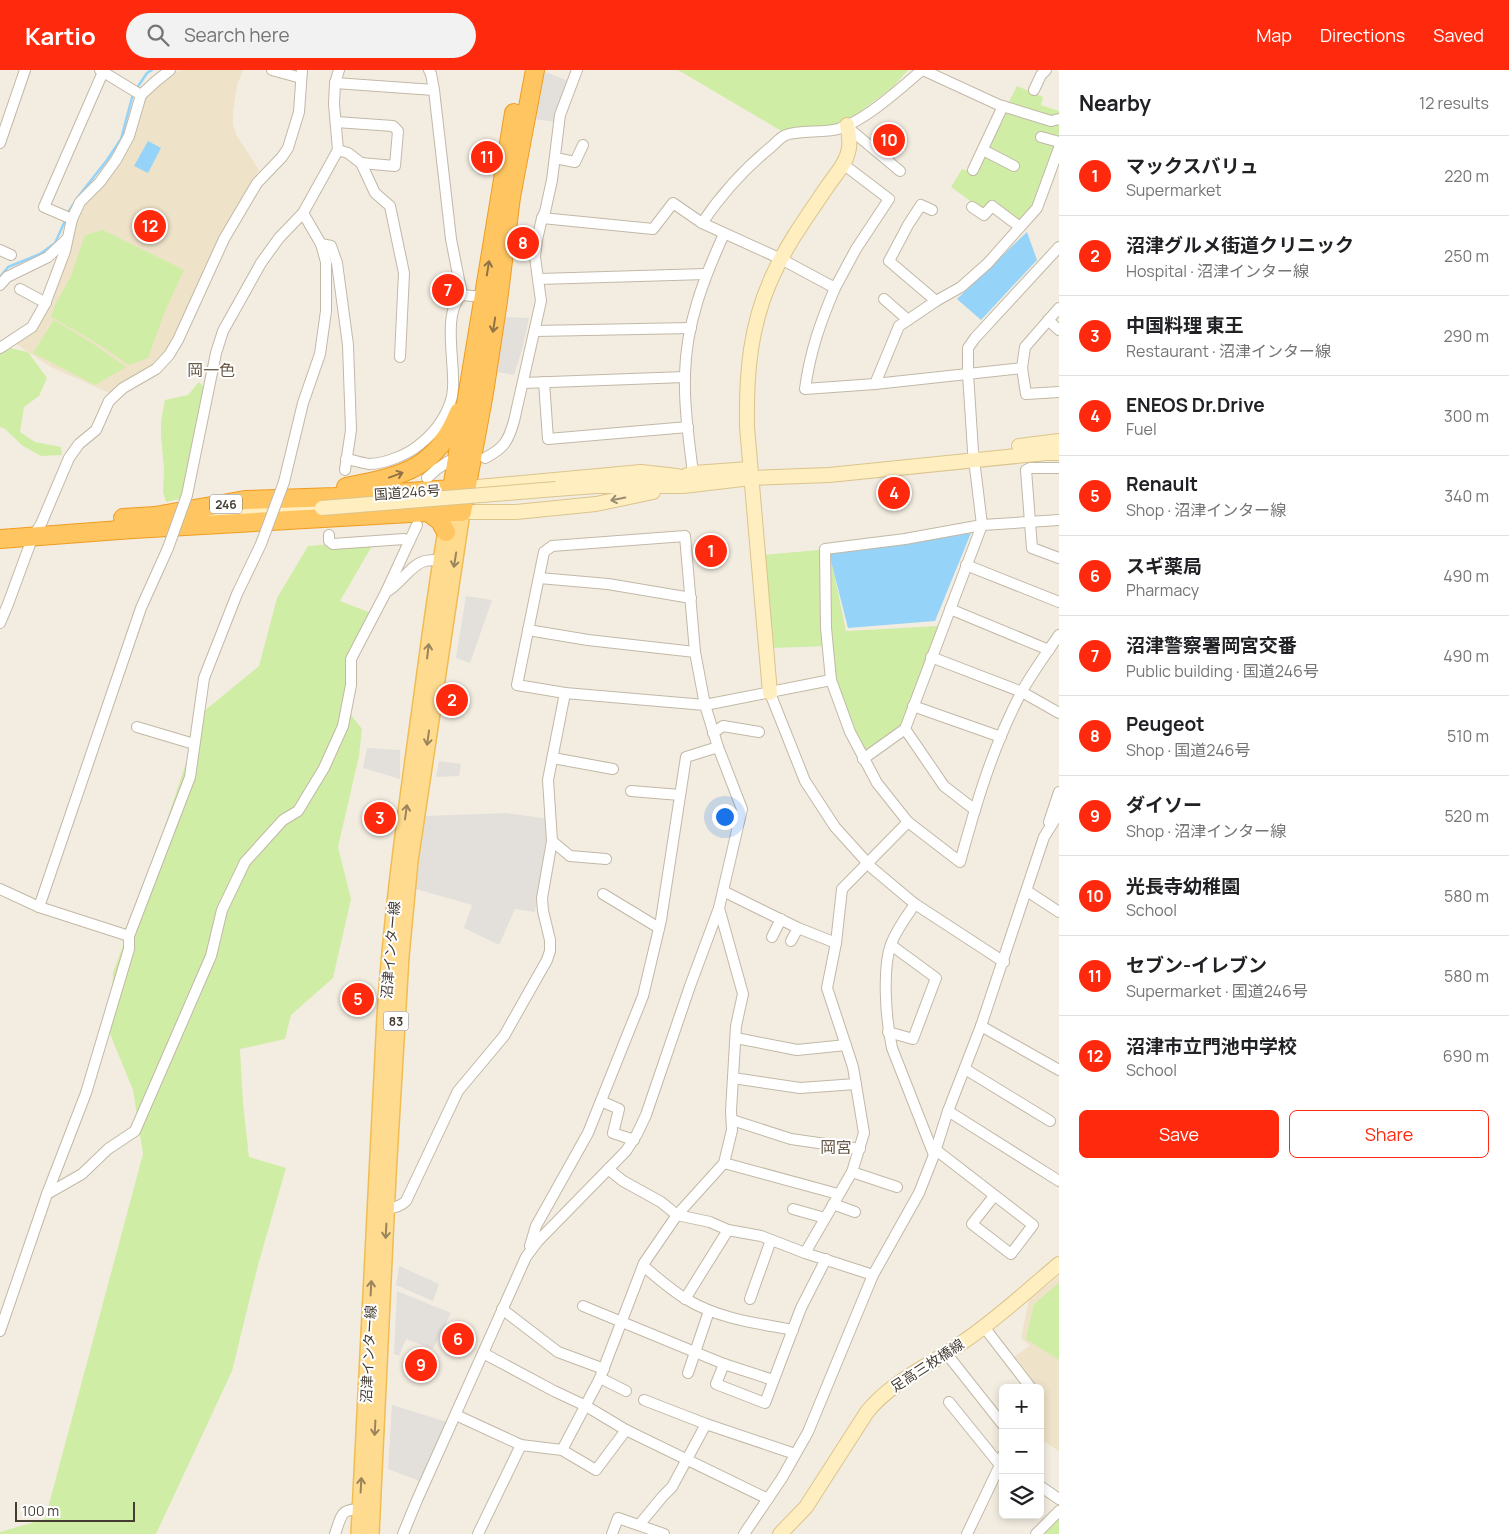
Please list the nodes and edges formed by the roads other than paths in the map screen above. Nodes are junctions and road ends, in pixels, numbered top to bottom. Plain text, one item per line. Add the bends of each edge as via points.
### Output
1 (25, 70) edge
2 (170, 70) edge
3 (272, 70) edge
4 (338, 70) edge
5 (522, 70) edge
6 (535, 70) edge
7 (577, 70) edge
8 (923, 70) edge
9 (1046, 70) edge
10 (102, 71) edge
11 (431, 71) edge
12 (302, 74) edge
13 (335, 83) junction
14 (434, 90) junction
15 (1034, 90) dead end
16 (141, 95) junction
17 (1002, 106) junction
18 (1059, 119) edge
19 (336, 122) junction
20 (848, 129) junction
21 (1041, 137) dead end
22 (1059, 142) edge
23 (0, 143) edge
24 (583, 145) dead end
25 (1059, 148) edge
26 (338, 150) junction
27 (983, 150) junction
28 (555, 158) junction
29 (1057, 160) edge
30 (361, 163) junction
31 (843, 164) junction
32 (1014, 166) dead end
33 (973, 170) dead end
34 (900, 171) dead end
35 (972, 207) dead end
36 (932, 210) dead end
37 (303, 213) junction
38 (542, 218) junction
39 (72, 219) junction
40 (702, 223) junction
41 (1020, 228) junction
42 (724, 234) junction
43 (67, 239) junction
44 (321, 244) junction
45 (1059, 247) edge
46 (0, 250) edge
47 (11, 255) dead end
48 (781, 259) junction
49 (706, 274) junction
50 (539, 279) junction
51 (0, 285) edge
52 (835, 288) junction
53 (20, 289) dead end
54 (462, 295) junction
55 (483, 297) junction
56 (884, 299) dead end
57 (936, 301) junction
58 (46, 303) junction
59 (1059, 308) edge
60 (908, 320) junction
61 (1048, 320) junction
62 (478, 328) junction
63 (690, 328) junction
64 (1059, 330) edge
65 (536, 331) junction
66 (0, 348) edge
67 (400, 357) dead end
68 (1022, 368) junction
69 (968, 374) junction
70 (685, 377) junction
71 (544, 382) junction
72 (523, 383) junction
73 (875, 384) junction
74 (1059, 392) edge
75 (688, 427) junction
76 (1059, 441) edge
77 (1059, 454) edge
78 (974, 456) junction
79 (346, 458) junction
80 (484, 458) dead end
81 (449, 461) dead end
82 (1059, 468) edge
83 (345, 470) dead end
84 (751, 473) junction
85 (427, 478) dead end
86 (687, 479) junction
87 (459, 489) junction
88 (328, 503) junction
89 (456, 512) junction
90 (422, 519) junction
91 (1059, 520) edge
92 (159, 522) junction
93 (1030, 522) junction
94 (982, 525) junction
95 (0, 527) edge
96 (37, 530) junction
97 (446, 532) junction
98 (329, 536) dead end
99 (0, 539) edge
100 (409, 542) junction
101 (1059, 558) edge
102 (441, 560) junction
103 (966, 566) junction
104 (539, 578) junction
105 (386, 592) junction
106 (691, 598) junction
107 (1059, 602) edge
108 (4, 603) edge
109 (950, 609) junction
110 (0, 623) edge
111 (528, 630) junction
112 (1059, 635) edge
113 (1049, 650) junction
114 (695, 652) junction
115 (931, 657) junction
116 (832, 680) junction
117 (1022, 692) junction
118 (564, 693) junction
119 (770, 693) junction
120 (705, 705) junction
121 (913, 706) junction
122 (1059, 713) edge
123 (136, 727) dead end
124 (905, 729) junction
125 (713, 732) junction
126 (759, 732) dead end
127 (1001, 737) junction
128 (194, 744) junction
129 (718, 747) junction
130 (553, 758) junction
131 (863, 759) junction
132 (613, 769) dead end
133 (631, 791) dead end
134 (1059, 792) edge
135 (680, 795) junction
136 (975, 810) junction
137 (1059, 813) edge
138 (908, 822) junction
139 (1044, 837) junction
140 (552, 841) junction
141 (606, 860) dead end
142 (868, 863) junction
143 (0, 889) edge
144 (722, 891) junction
145 (1027, 892) junction
146 (603, 894) dead end
147 (915, 904) junction
148 (39, 907) junction
149 (719, 908) junction
150 (1059, 912) edge
151 (781, 919) junction
152 (659, 928) junction
153 (798, 928) junction
154 (129, 936) junction
155 (772, 937) dead end
156 (791, 941) dead end
157 (836, 942) junction
158 (891, 945) junction
159 (1004, 962) junction
160 (981, 1026) junction
161 (888, 1032) junction
162 (736, 1038) junction
163 (846, 1045) junction
164 (965, 1069) junction
165 (1059, 1070) edge
166 (733, 1078) junction
167 (856, 1084) junction
168 (600, 1101) junction
169 (948, 1111) junction
170 (732, 1120) junction
171 (1050, 1121) dead end
172 (634, 1140) junction
173 (860, 1149) junction
174 (935, 1152) junction
175 (724, 1163) junction
176 (608, 1169) junction
177 (852, 1172) junction
178 (1059, 1181) edge
179 (897, 1187) dead end
180 (47, 1194) junction
181 (838, 1194) junction
182 (994, 1196) junction
183 (832, 1204) junction
184 (381, 1208) junction
185 (793, 1209) dead end
186 (855, 1212) dead end
187 (677, 1215) junction
188 (825, 1218) junction
189 (728, 1230) junction
190 (770, 1240) junction
191 (805, 1253) junction
192 (526, 1257) junction
193 (826, 1259) junction
194 (1059, 1264) edge
195 (643, 1266) junction
196 (873, 1275) junction
197 (686, 1299) junction
198 (750, 1299) dead end
199 (583, 1306) dead end
200 (502, 1309) junction
201 (709, 1311) junction
202 (622, 1321) junction
203 (984, 1327) junction
204 (793, 1330) junction
205 (0, 1331) edge
206 (696, 1351) junction
207 (483, 1353) junction
208 (946, 1353) junction
209 (724, 1364) junction
210 (602, 1373) junction
211 (688, 1374) dead end
212 (773, 1380) junction
213 (1028, 1384) edge
214 (626, 1391) dead end
215 (644, 1400) dead end
216 (949, 1402) dead end
217 (586, 1406) junction
218 (456, 1415) junction
219 (999, 1421) edge
220 (706, 1424) junction
221 (626, 1430) junction
222 (521, 1445) junction
223 (562, 1450) junction
224 (796, 1454) junction
225 (999, 1457) edge
226 (688, 1460) junction
227 (999, 1466) edge
228 (1044, 1489) edge
229 (768, 1499) junction
230 (1059, 1499) edge
231 (366, 1508) junction
232 (1059, 1511) edge
233 (639, 1525) junction
234 (968, 1531) edge
235 (335, 1534) edge
236 (359, 1534) edge
237 (371, 1534) edge
238 (403, 1534) edge
239 (478, 1534) edge
240 (612, 1534) edge
241 (664, 1534) edge
242 (744, 1534) edge
243 (781, 1534) edge
244 (979, 1534) edge
245 (1036, 1534) edge

1 - 23 street
2 - 16 street
3 - 12 street
4 - 13 street
55 -> 5 highway, 国道246号 / 246
6 -> 87 highway, 国道246号 / 246 via 511,197 474,453
7 - 28 street via 560,114
8 - 17 street
8 - 20 street
9 - 15 street
10 - 16 street
10 - 39 street via 44,207
11 - 14 street
12 - 96 street via 299,112 288,148 256,184 224,240 178,340 156,369 123,388 109,401 96,430 79,444 69,458
13 - 14 street
13 - 19 street
14 - 54 street via 451,239
16 - 39 street via 128,136 116,160 80,202
17 - 18 street via 1051,121
17 - 27 street
19 - 26 street
19 - 30 street via 393,126 398,131 395,166
20 - 31 street via 849,149
20 - 34 street
20 - 40 street via 785,135 752,163
21 - 22 street
24 - 28 street via 575,162
25 - 29 street
26 - 30 street
26 - 37 street
27 - 32 street
27 - 33 street
28 - 38 street
29 - 41 street via 1037,208
30 - 67 street via 375,193 390,206 404,273
31 - 48 street
31 - 52 street via 889,198
35 - 41 street via 984,215 992,206
36 - 57 street via 921,205 889,261
37 - 44 street
37 - 148 street, bridge via 261,263 223,331 187,495 141,608
38 - 40 street via 653,229 673,203
38 - 50 street via 535,258
39 - 43 street
40 - 42 street
41 - 57 street via 961,287
42 - 48 street
42 - 49 street
43 - 51 street via 48,257 7,277
43 - 58 street
44 - 79 street via 331,246 337,262 348,345 351,430
44 - 128 street, bridge via 327,280 320,354 303,403 284,482 204,678
45 - 69 street via 975,338 968,348
46 - 47 street
48 - 52 street
48 - 84 street via 758,314 750,351 746,428
49 - 50 street
49 - 63 street
50 - 65 street via 541,302
52 - 73 street via 815,339 805,389
53 - 58 street
54 - 55 street
54 - 79 street via 457,299 452,314 453,389 436,428 414,449 399,457 369,464
55 - 62 highway, 国道246号 / 246
56 - 60 street
57 - 60 street
58 - 66 street via 32,327
59 - 61 street
60 - 73 street via 900,326
61 - 64 street
61 - 68 street via 1025,346
62 - 87 highway, 国道246号 / 246
88 -> 62 highway, 246 via 345,487 400,475 428,459 440,447 459,411
63 - 65 street
63 - 70 street
65 - 72 street
68 - 69 street
68 - 74 street via 1026,394
69 - 73 street
69 - 78 street
70 - 71 street
70 - 75 street
71 - 72 street
71 - 75 street via 548,439
72 - 80 street via 508,440 498,451
75 - 86 street
76 - 78 street
77 - 78 street
78 - 84 street
78 - 94 street
79 - 83 street
81 - 85 street
82 - 93 street via 1026,470
84 - 86 street
84 - 119 street
86 - 87 street via 641,472
86 - 88 street, bridge
86 -> 89 street via 596,507
87 - 88 highway, 国道246号 / 246
87 - 89 highway, 国道246号 / 246
88 - 92 street via 297,510
88 - 92 highway, 国道246号 / 246 via 245,500
89 - 90 highway, 国道246号 / 246
89 - 97 main road, 沼津インター線 / 83
89 -> 184 main road, 沼津インター線 / 83 via 409,869
90 - 92 highway, 国道246号 / 246
90 - 97 highway via 440,521
90 - 100 street
91 - 93 street
92 - 96 highway, 国道246号 / 246
93 - 94 street
93 - 101 street via 1032,548
94 - 103 street
94 - 116 street via 825,549 826,628
95 - 96 highway, 国道246号 / 246
96 - 99 highway, 国道246号 / 246
96 - 108 street
97 - 102 main road, 沼津インター線 / 83
98 - 100 street via 333,544 404,539
100 - 105 street
102 - 105 street via 423,561
184 -> 102 main road, 沼津インター線 / 83 via 390,943
103 - 107 street
103 - 109 street
104 - 106 street via 608,584
104 - 106 street via 544,552 552,546 685,536
104 - 111 street
105 - 180 street via 351,658 351,685 343,726 324,768 298,811 283,820 245,862 222,910 211,956 135,1131 108,1149 82,1174
106 - 114 street
108 - 110 street
109 - 113 street
109 - 115 street
111 - 114 street
111 - 118 street via 517,686
112 - 113 street
113 - 117 street
114 - 120 street
115 - 117 street
115 - 121 street
116 - 119 street
116 - 131 street
117 - 122 street
117 - 127 street
118 - 120 street
118 - 130 street
119 - 120 street
119 - 142 street via 805,781 835,827
120 - 125 street
121 - 124 street
121 - 127 street
123 - 128 street
124 - 131 street
124 - 136 street via 944,786
125 - 126 street via 723,726
125 - 129 street
127 - 136 street
128 - 154 street via 190,777
129 - 135 street via 686,757
129 - 144 street via 742,809
130 - 132 street
130 - 140 street via 548,780
131 - 138 street via 877,783
133 - 135 street
134 - 139 street
135 - 152 street
136 - 138 street via 960,862
137 - 139 street
138 - 142 street
139 - 145 street
140 - 141 street via 570,856
140 - 184 street via 542,898 550,940 547,960 504,1036 458,1091 406,1201 402,1206
142 - 147 street
142 - 157 street via 842,889
143 - 148 street
144 - 149 street
144 - 151 street
145 - 150 street
145 - 159 street
146 - 152 street
147 - 158 street
147 - 159 street
148 - 154 street
149 - 162 street via 743,994
149 - 172 street via 646,1115
151 - 153 street
151 - 155 street
152 - 168 street via 643,996
153 - 156 street
153 - 157 street
154 - 180 street via 86,1093
157 - 163 street via 827,988
158 - 161 street via 886,971
158 - 161 street via 936,978 912,1039
159 - 160 street
160 - 164 street
160 - 165 street
161 - 174 street
162 - 163 street via 797,1050
162 - 166 street
163 - 167 street
164 - 169 street
164 - 171 street
166 - 167 street via 800,1088
166 - 170 street
167 - 173 street via 864,1133
168 - 172 street via 619,1109 613,1133
168 - 192 street via 588,1133 536,1226
169 - 174 street
169 - 178 street
170 - 173 street via 792,1139
170 - 175 street
172 - 176 street
173 - 177 street
174 - 182 street
174 - 196 street via 920,1193
175 - 181 street
175 - 187 street
176 - 187 street
176 - 192 street
177 - 179 street
177 - 181 street
180 - 205 street
181 - 183 street
182 - 182 street via 972,1224 1011,1254 1032,1225
183 - 186 street
183 - 188 street
184 - 231 main road, 沼津インター線 / 83
185 - 188 street
187 - 189 street via 710,1222
187 - 195 street
188 - 191 street
189 - 190 street
189 - 197 street
190 - 191 street
190 - 198 street
191 - 193 street
192 - 200 street
193 - 196 street
193 - 204 street
194 - 203 street, 足高三枚橋線
195 - 197 street
195 - 202 street
196 - 224 street
197 - 201 street
199 - 202 street
200 - 207 street
200 - 210 street via 558,1352
201 - 204 street via 735,1320
201 - 206 street
202 - 206 street
202 - 210 street
203 - 208 street, 足高三枚橋線
203 - 213 street
204 - 212 street
206 - 209 street
206 - 211 street
207 - 217 street
207 - 218 street
208 - 219 street
208 - 243 street, 足高三枚橋線 via 878,1398 806,1507
209 - 212 street
209 - 212 street via 716,1384 765,1403
210 - 214 street
210 - 217 street
215 - 220 street
216 - 225 street
217 - 221 street
217 - 223 street
218 - 222 street
218 - 238 street
220 - 224 street
220 - 226 street
221 - 223 street via 596,1470
221 - 226 street
222 - 223 street
222 - 239 street
224 - 229 street
226 - 229 street
226 - 233 street via 672,1487
227 - 234 street
228 - 230 street
229 - 242 street
231 - 235 street via 345,1511
231 - 236 main road, 沼津インター線 / 83
231 - 237 main road, 沼津インター線 / 83
232 - 245 street
233 - 240 street via 618,1518
233 - 241 street
234 - 244 street

